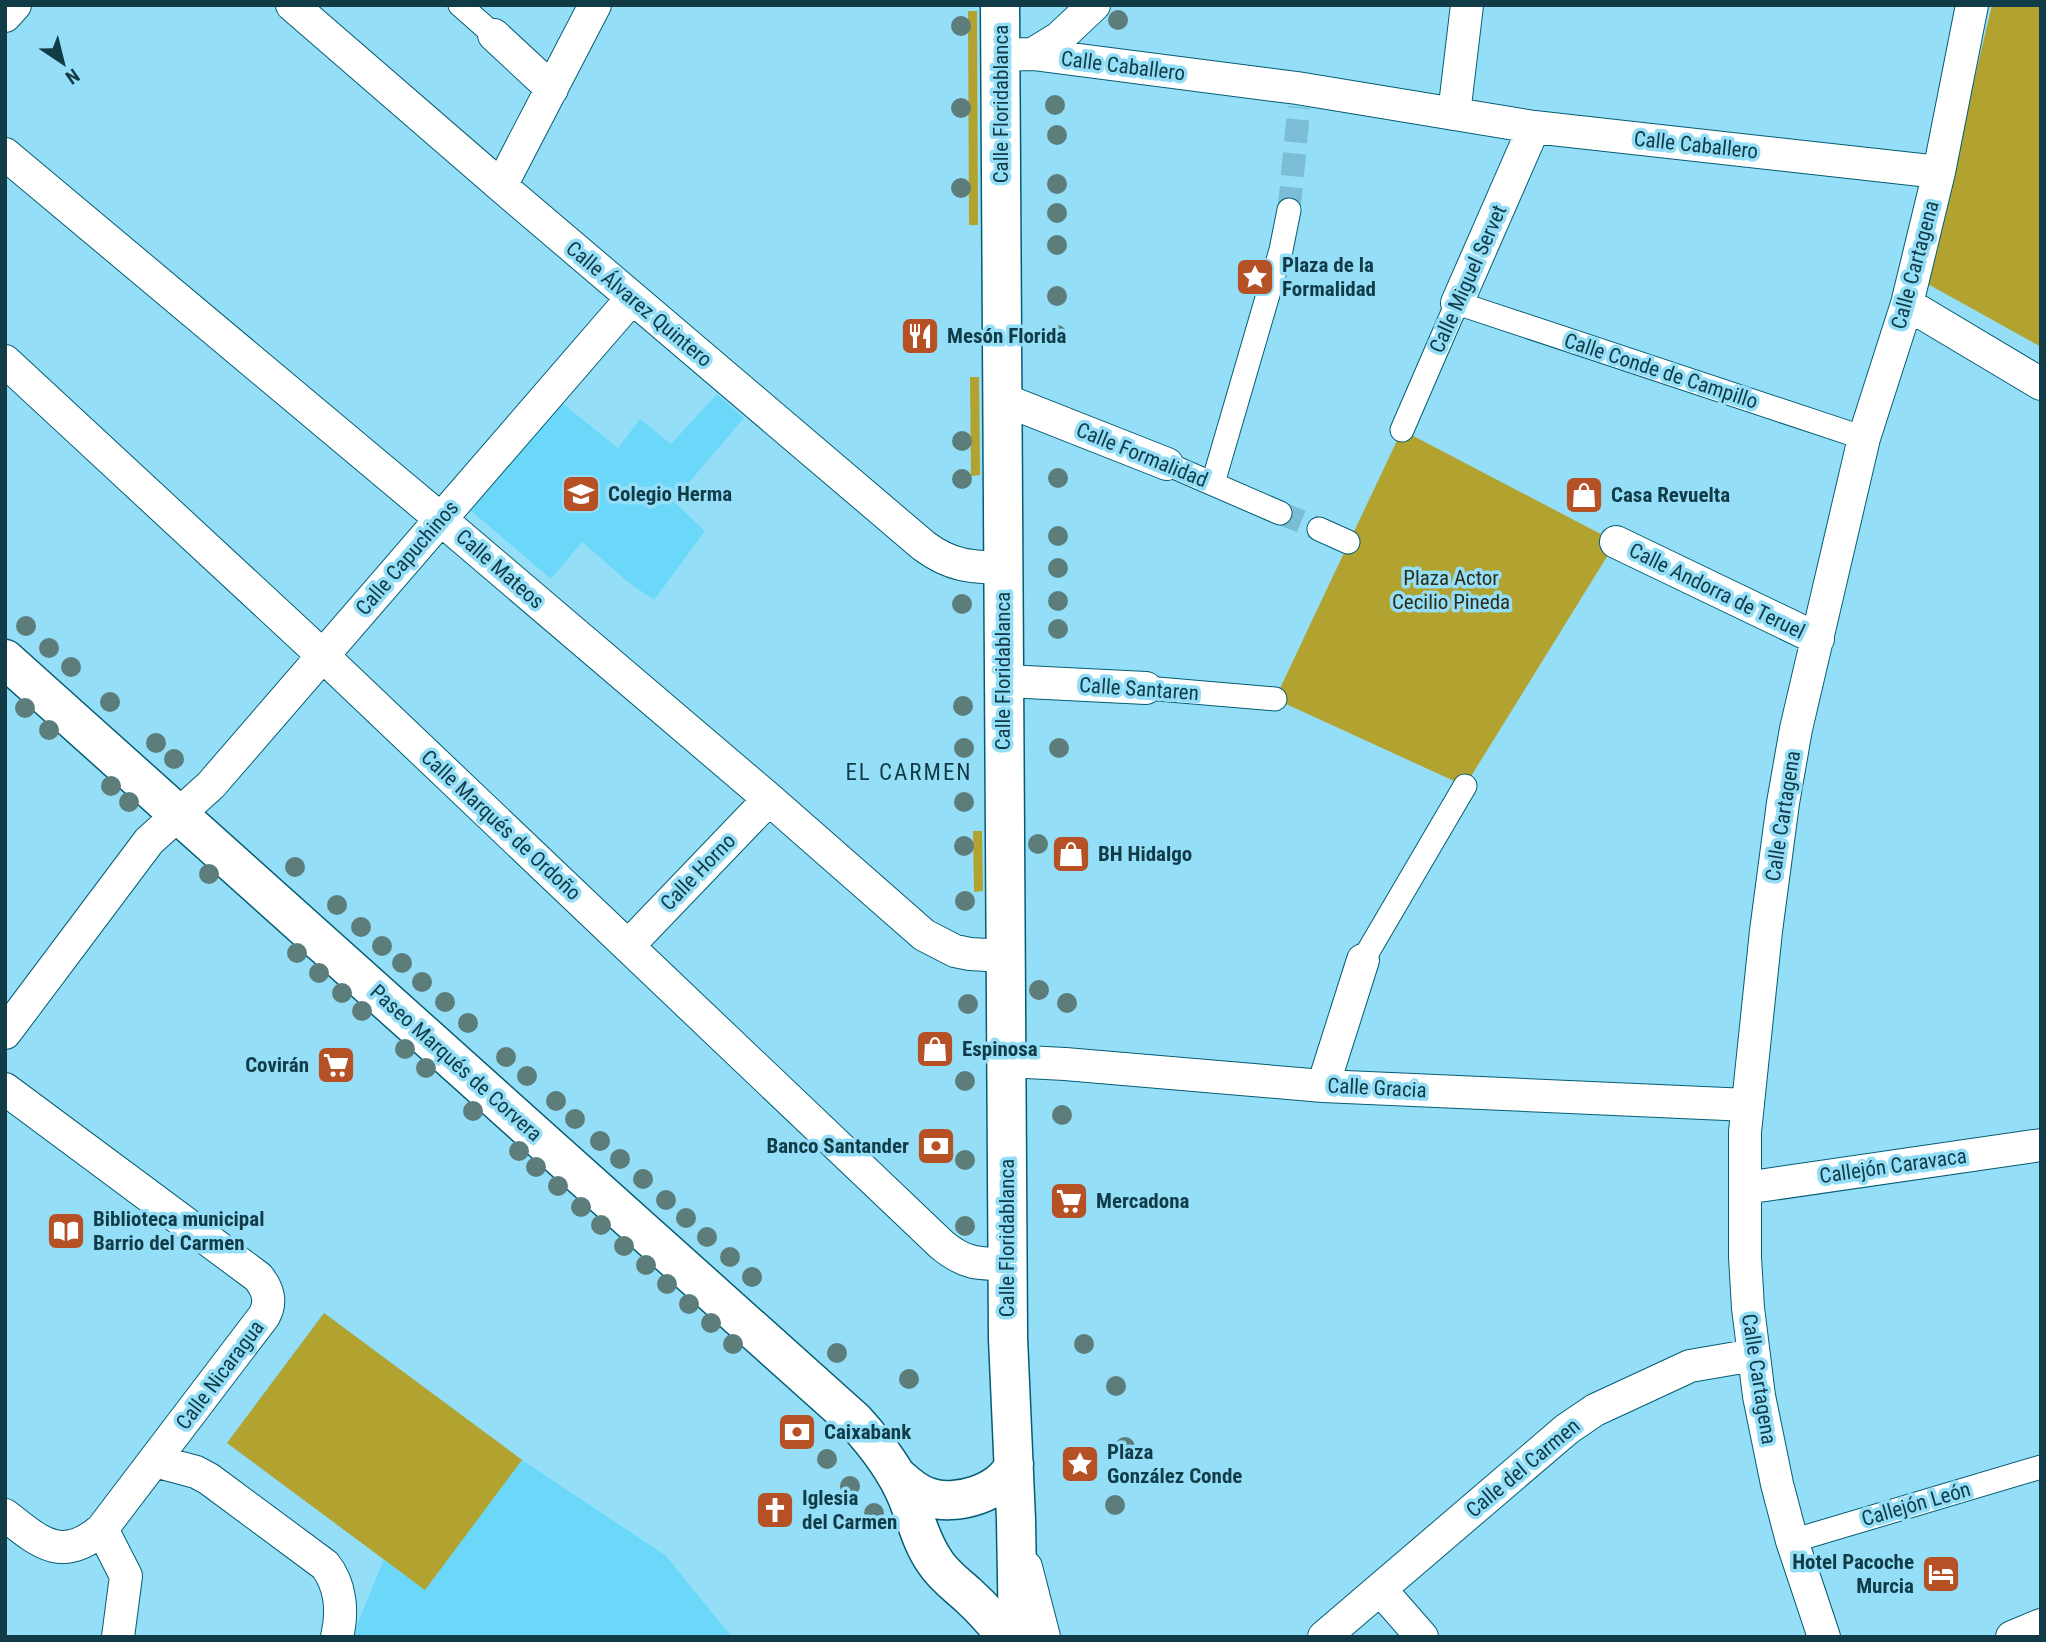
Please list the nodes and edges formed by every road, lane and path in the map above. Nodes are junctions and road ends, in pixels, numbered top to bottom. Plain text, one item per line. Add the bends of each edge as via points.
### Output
1 (15, 5) edge
2 (292, 5) edge
3 (460, 5) edge
4 (595, 5) edge
5 (1000, 5) edge
6 (1094, 5) edge
7 (1467, 5) edge
8 (1972, 5) edge
9 (5, 16) edge
10 (494, 36) joint
11 (1017, 55) junction
12 (552, 89) junction
13 (1454, 114) junction
14 (1534, 127) junction
15 (5, 154) edge
16 (1939, 172) junction
17 (501, 186) junction
18 (1289, 210) tunnel mouth
19 (632, 298) junction
20 (1457, 303) junction
21 (1907, 304) junction
22 (5, 360) edge
23 (2041, 384) edge
24 (1002, 399) junction
25 (1402, 430) dead end
26 (1864, 438) junction
27 (1167, 464) joint
28 (1213, 483) junction
29 (1280, 513) tunnel mouth
30 (441, 519) junction
31 (1319, 529) tunnel mouth
32 (1348, 542) dead end
33 (1616, 542) dead end
34 (1003, 568) junction
35 (1818, 639) junction
36 (321, 655) junction
37 (6, 661) edge
38 (1003, 681) junction
39 (1146, 688) joint
40 (1275, 698) dead end
41 (1465, 786) dead end
42 (769, 799) junction
43 (178, 814) junction
44 (628, 946) junction
45 (1005, 956) junction
46 (1363, 960) joint
47 (5, 1033) edge
48 (1006, 1061) junction
49 (1323, 1086) junction
50 (5, 1089) edge
51 (1748, 1105) junction
52 (2041, 1145) edge
53 (1745, 1188) junction
54 (1007, 1264) junction
55 (1754, 1355) junction
56 (155, 1461) junction
57 (1014, 1464) junction
58 (2041, 1467) edge
59 (896, 1475) junction
60 (5, 1516) edge
61 (1016, 1520) junction
62 (102, 1529) junction
63 (1792, 1541) junction
64 (1380, 1589) junction
65 (2041, 1625) edge
66 (118, 1637) edge
67 (337, 1637) edge
68 (1006, 1637) edge
69 (1018, 1637) edge
70 (1044, 1637) edge
71 (1324, 1637) edge
72 (1422, 1637) edge
73 (1824, 1637) edge
74 (2012, 1637) edge

1 - 9 street
2 - 17 street, Calle Álvarez Quintero
3 - 10 street
4 - 12 street
5 - 11 main road, Calle Floridablanca
6 - 11 street via 1059,38
7 - 13 street
8 - 16 street, Calle Cartagena
10 - 12 street
11 - 13 street, Calle Caballero via 1298,98
11 - 24 main road, Calle Floridablanca
12 - 17 street
13 - 14 street, Calle Caballero
14 - 16 street, Calle Caballero
14 - 20 street, Calle Miguel Servet
15 - 30 street, Calle Mateos
16 - 21 street, Calle Cartagena
17 - 19 street, Calle Álvarez Quintero
18 - 28 street
19 - 30 street, Calle Capuchinos
19 - 34 street, Calle Álvarez Quintero via 935,555 965,566
20 - 25 street, Calle Miguel Servet
20 - 26 street, Calle Conde de Campillo
21 - 23 street
21 - 26 street, Calle Cartagena
22 - 36 street, Calle Marqués de Ordoño
24 - 27 street, Calle Formalidad
24 - 34 main road, Calle Floridablanca
26 - 35 street, Calle Cartagena
27 - 28 street, Calle Formalidad
28 - 29 street, Calle Formalidad
30 - 36 street, Calle Capuchinos
30 - 42 street, Calle Mateos
31 - 32 street
33 - 35 street, Calle Andorra de Teruel
34 - 38 main road, Calle Floridablanca
35 - 51 street, Calle Cartagena via 1783,803
36 - 43 street, Calle Capuchinos via 211,785
36 - 44 street, Calle Marqués de Ordoño
37 - 43 main road, Paseo Marqués de Corvera
38 - 39 street, Calle Santaren
38 - 45 main road, Calle Floridablanca
39 - 40 street, Calle Santaren
41 - 46 street
42 - 44 street, Calle Horno
42 - 45 street, Calle Mateos via 924,935 955,951
43 - 47 street, Calle Capuchinos via 149,841
43 - 59 main road, Paseo Marqués de Corvera via 855,1421
44 - 54 street, Calle Marqués de Ordoño via 942,1245 970,1262
45 - 48 main road, Calle Floridablanca
46 - 49 street
48 - 49 street, Calle Gracia
48 - 54 main road, Calle Floridablanca
49 - 51 street, Calle Gracia
50 - 56 street, Calle Nicaragua via 265,1285 270,1306 264,1316
51 - 53 street, Calle Cartagena
52 - 53 street, Callejón Caravaca
53 - 55 street, Calle Cartagena
54 - 57 main road, Calle Floridablanca
55 - 63 street, Calle Cartagena
55 - 64 street, Calle del Carmen via 1690,1366 1595,1409
56 - 62 street, Calle Nicaragua
56 - 67 street via 209,1479 326,1565 339,1595
57 - 59 main road via 992,1489 958,1500 929,1498
57 - 61 main road
58 - 63 street, Callejón León
59 - 68 main road via 936,1563
60 - 62 street, Calle Nicaragua via 55,1547 78,1544
61 - 69 main road
61 - 70 street
62 - 66 street via 126,1576
63 - 73 street, Calle Cartagena
64 - 71 street, Calle del Carmen
64 - 72 street
65 - 74 street

